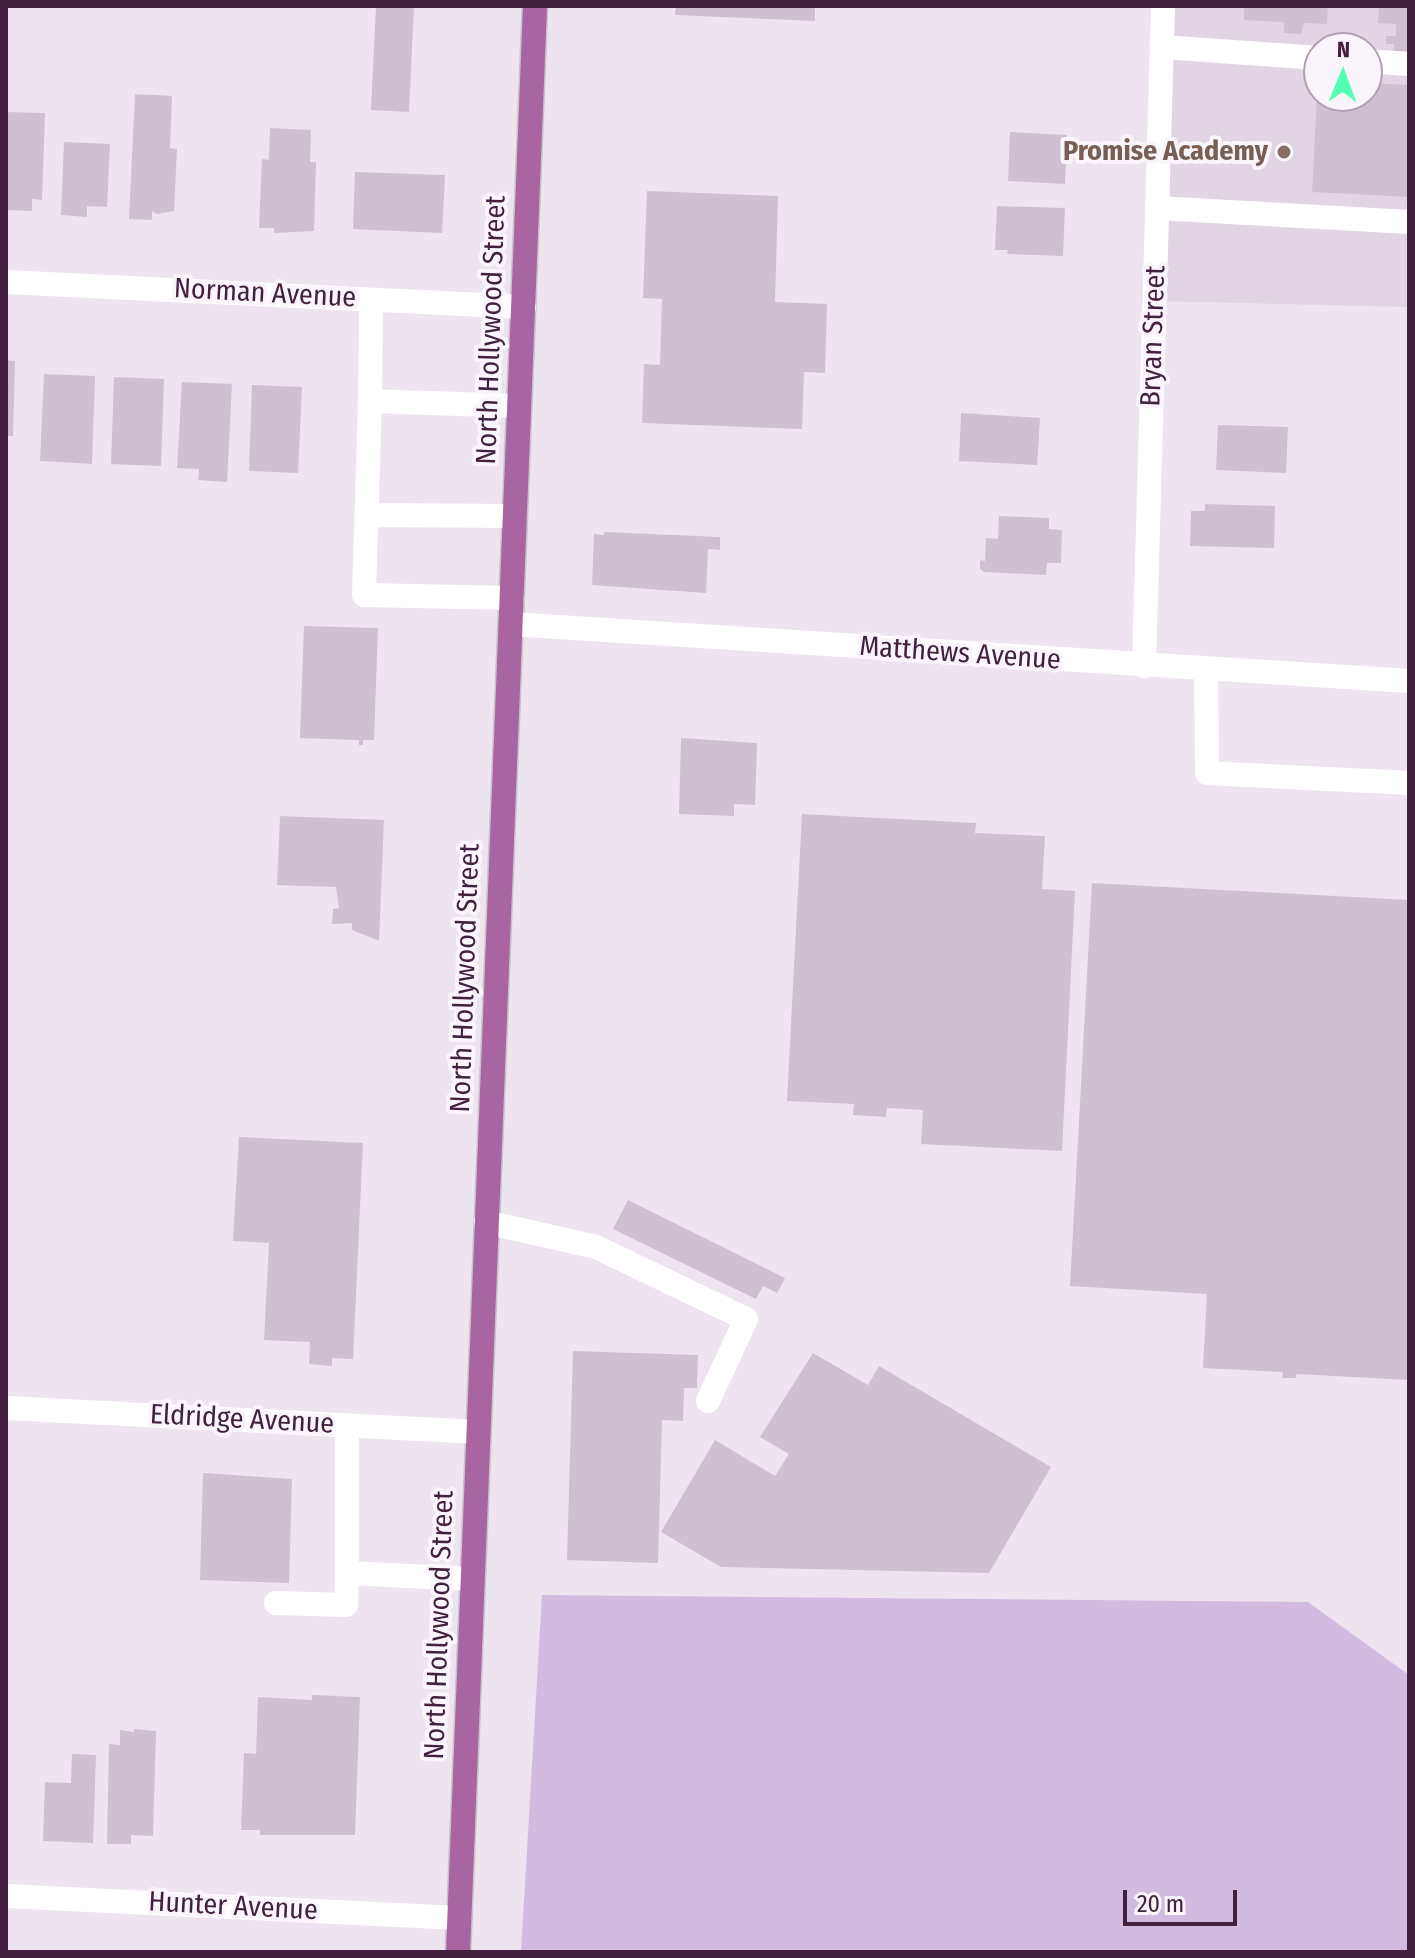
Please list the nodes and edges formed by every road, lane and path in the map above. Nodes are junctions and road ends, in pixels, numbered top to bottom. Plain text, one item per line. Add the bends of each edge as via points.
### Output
1 (535, 6) edge
2 (1163, 6) edge
3 (1162, 47) junction
4 (1303, 57) edge
5 (1383, 62) edge
6 (1409, 64) edge
7 (1157, 208) junction
8 (1409, 222) edge
9 (6, 282) edge
10 (371, 300) junction
11 (524, 307) junction
12 (370, 401) junction
13 (519, 406) junction
14 (366, 515) junction
15 (515, 516) junction
16 (512, 598) junction
17 (511, 624) junction
18 (1144, 666) junction
19 (1206, 670) junction
20 (1409, 681) edge
21 (1409, 783) edge
22 (486, 1222) junction
23 (708, 1401) dead end
24 (6, 1408) edge
25 (347, 1426) junction
26 (478, 1432) junction
27 (347, 1573) junction
28 (471, 1579) junction
29 (276, 1603) dead end
30 (6, 1896) edge
31 (459, 1918) junction
32 (458, 1952) edge

1 - 11 main road, North Hollywood Street
2 - 3 street, Bryan Street
3 - 4 street
3 - 7 street, Bryan Street
5 - 6 street
7 - 8 street
7 - 18 street, Bryan Street
9 - 10 street, Norman Avenue
10 - 11 street, Norman Avenue
10 - 12 street
11 - 13 main road, North Hollywood Street
12 - 13 street
12 - 14 street
13 - 15 main road, North Hollywood Street
14 - 15 street
14 - 16 street via 364,595
15 - 16 main road, North Hollywood Street
16 - 17 main road, North Hollywood Street
17 - 18 street, Matthews Avenue
17 - 22 main road, North Hollywood Street
18 - 19 street, Matthews Avenue
19 - 20 street, Matthews Avenue
19 - 21 street via 1207,773
22 - 23 street via 596,1247 746,1319
22 - 26 main road, North Hollywood Street
24 - 25 street, Eldridge Avenue
25 - 26 street, Eldridge Avenue
25 - 27 street
26 - 28 main road, North Hollywood Street
27 - 28 street
27 - 29 street via 346,1605
28 - 31 main road, North Hollywood Street
30 - 31 street, Hunter Avenue
31 - 32 main road, North Hollywood Street

